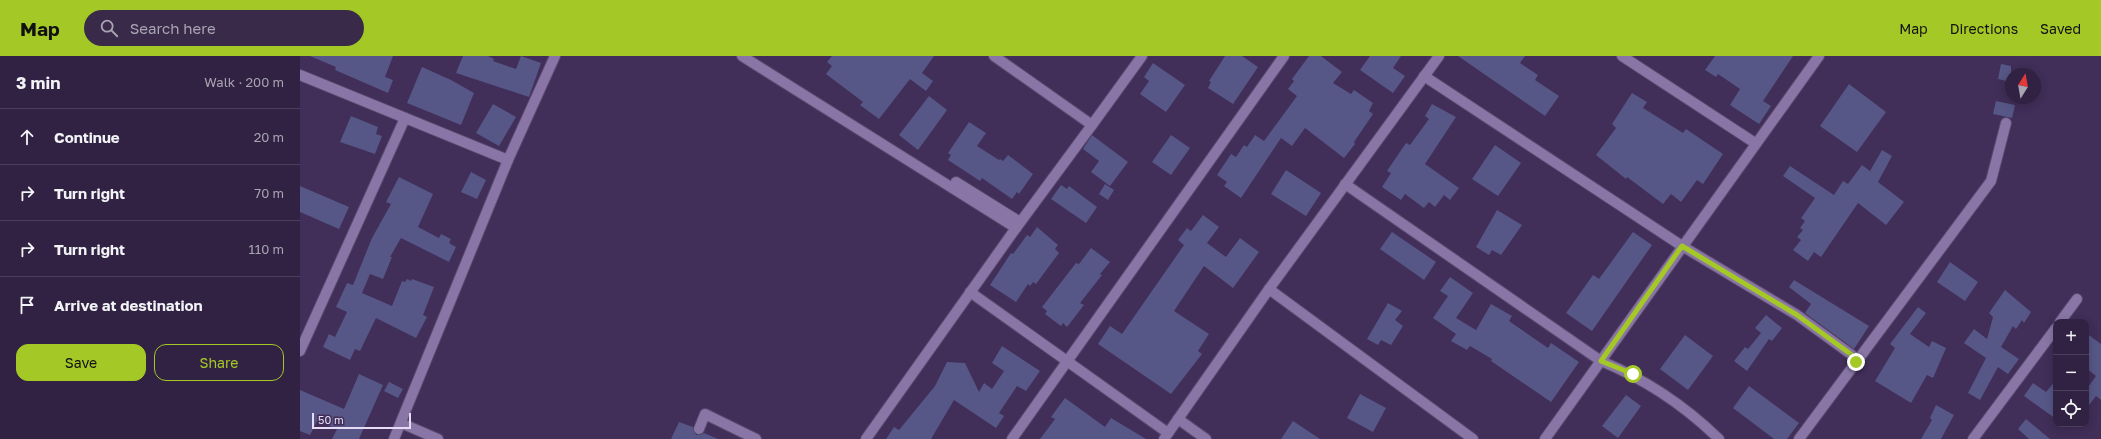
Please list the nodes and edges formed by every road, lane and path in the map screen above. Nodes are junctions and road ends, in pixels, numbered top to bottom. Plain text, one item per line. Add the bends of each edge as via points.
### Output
1 (555, 56) edge
2 (742, 56) edge
3 (747, 56) edge
4 (994, 56) edge
5 (1142, 56) edge
6 (1284, 56) edge
7 (1439, 56) edge
8 (1622, 56) edge
9 (1819, 56) edge
10 (300, 76) edge
11 (1424, 76) junction
12 (405, 118) junction
13 (2006, 123) dead end
14 (1092, 125) junction
15 (1755, 143) junction
16 (508, 160) junction
17 (1345, 184) junction
18 (1018, 225) junction
19 (1682, 246) junction
20 (1269, 289) junction
21 (970, 292) junction
22 (2077, 299) dead end
23 (2062, 319) edge
24 (2053, 332) edge
25 (300, 351) edge
26 (1601, 361) junction
27 (1068, 362) junction
28 (1856, 362) junction
29 (1178, 420) junction
30 (400, 423) junction
31 (699, 429) dead end
32 (1166, 436) edge
33 (394, 439) edge
34 (438, 439) edge
35 (756, 439) edge
36 (866, 439) edge
37 (1012, 439) edge
38 (1206, 439) edge
39 (1474, 439) edge
40 (1545, 439) edge
41 (1719, 439) edge
42 (1799, 439) edge
43 (1973, 439) edge

1 - 16 street
2 - 18 street
3 - 18 street
4 - 14 street
5 - 14 street
6 - 27 street
7 - 11 street
8 - 15 street
9 - 15 street
10 - 12 street
11 - 17 street
11 - 19 street
12 - 16 street
12 - 25 street
13 - 28 street via 1991,181
14 - 18 street
15 - 19 street
16 - 30 street
17 - 20 street
17 - 26 street
18 - 21 street
19 - 26 street
19 - 28 street via 1797,315 1856,358
20 - 29 street
20 - 39 street
21 - 27 street
21 - 36 street
22 - 23 street
24 - 43 street
26 - 40 street
26 - 41 street via 1633,374 1682,406 1694,414
27 - 32 street
27 - 37 street
28 - 42 street
29 - 32 street
29 - 38 street
30 - 33 street
30 - 34 street
31 - 35 street via 705,414

